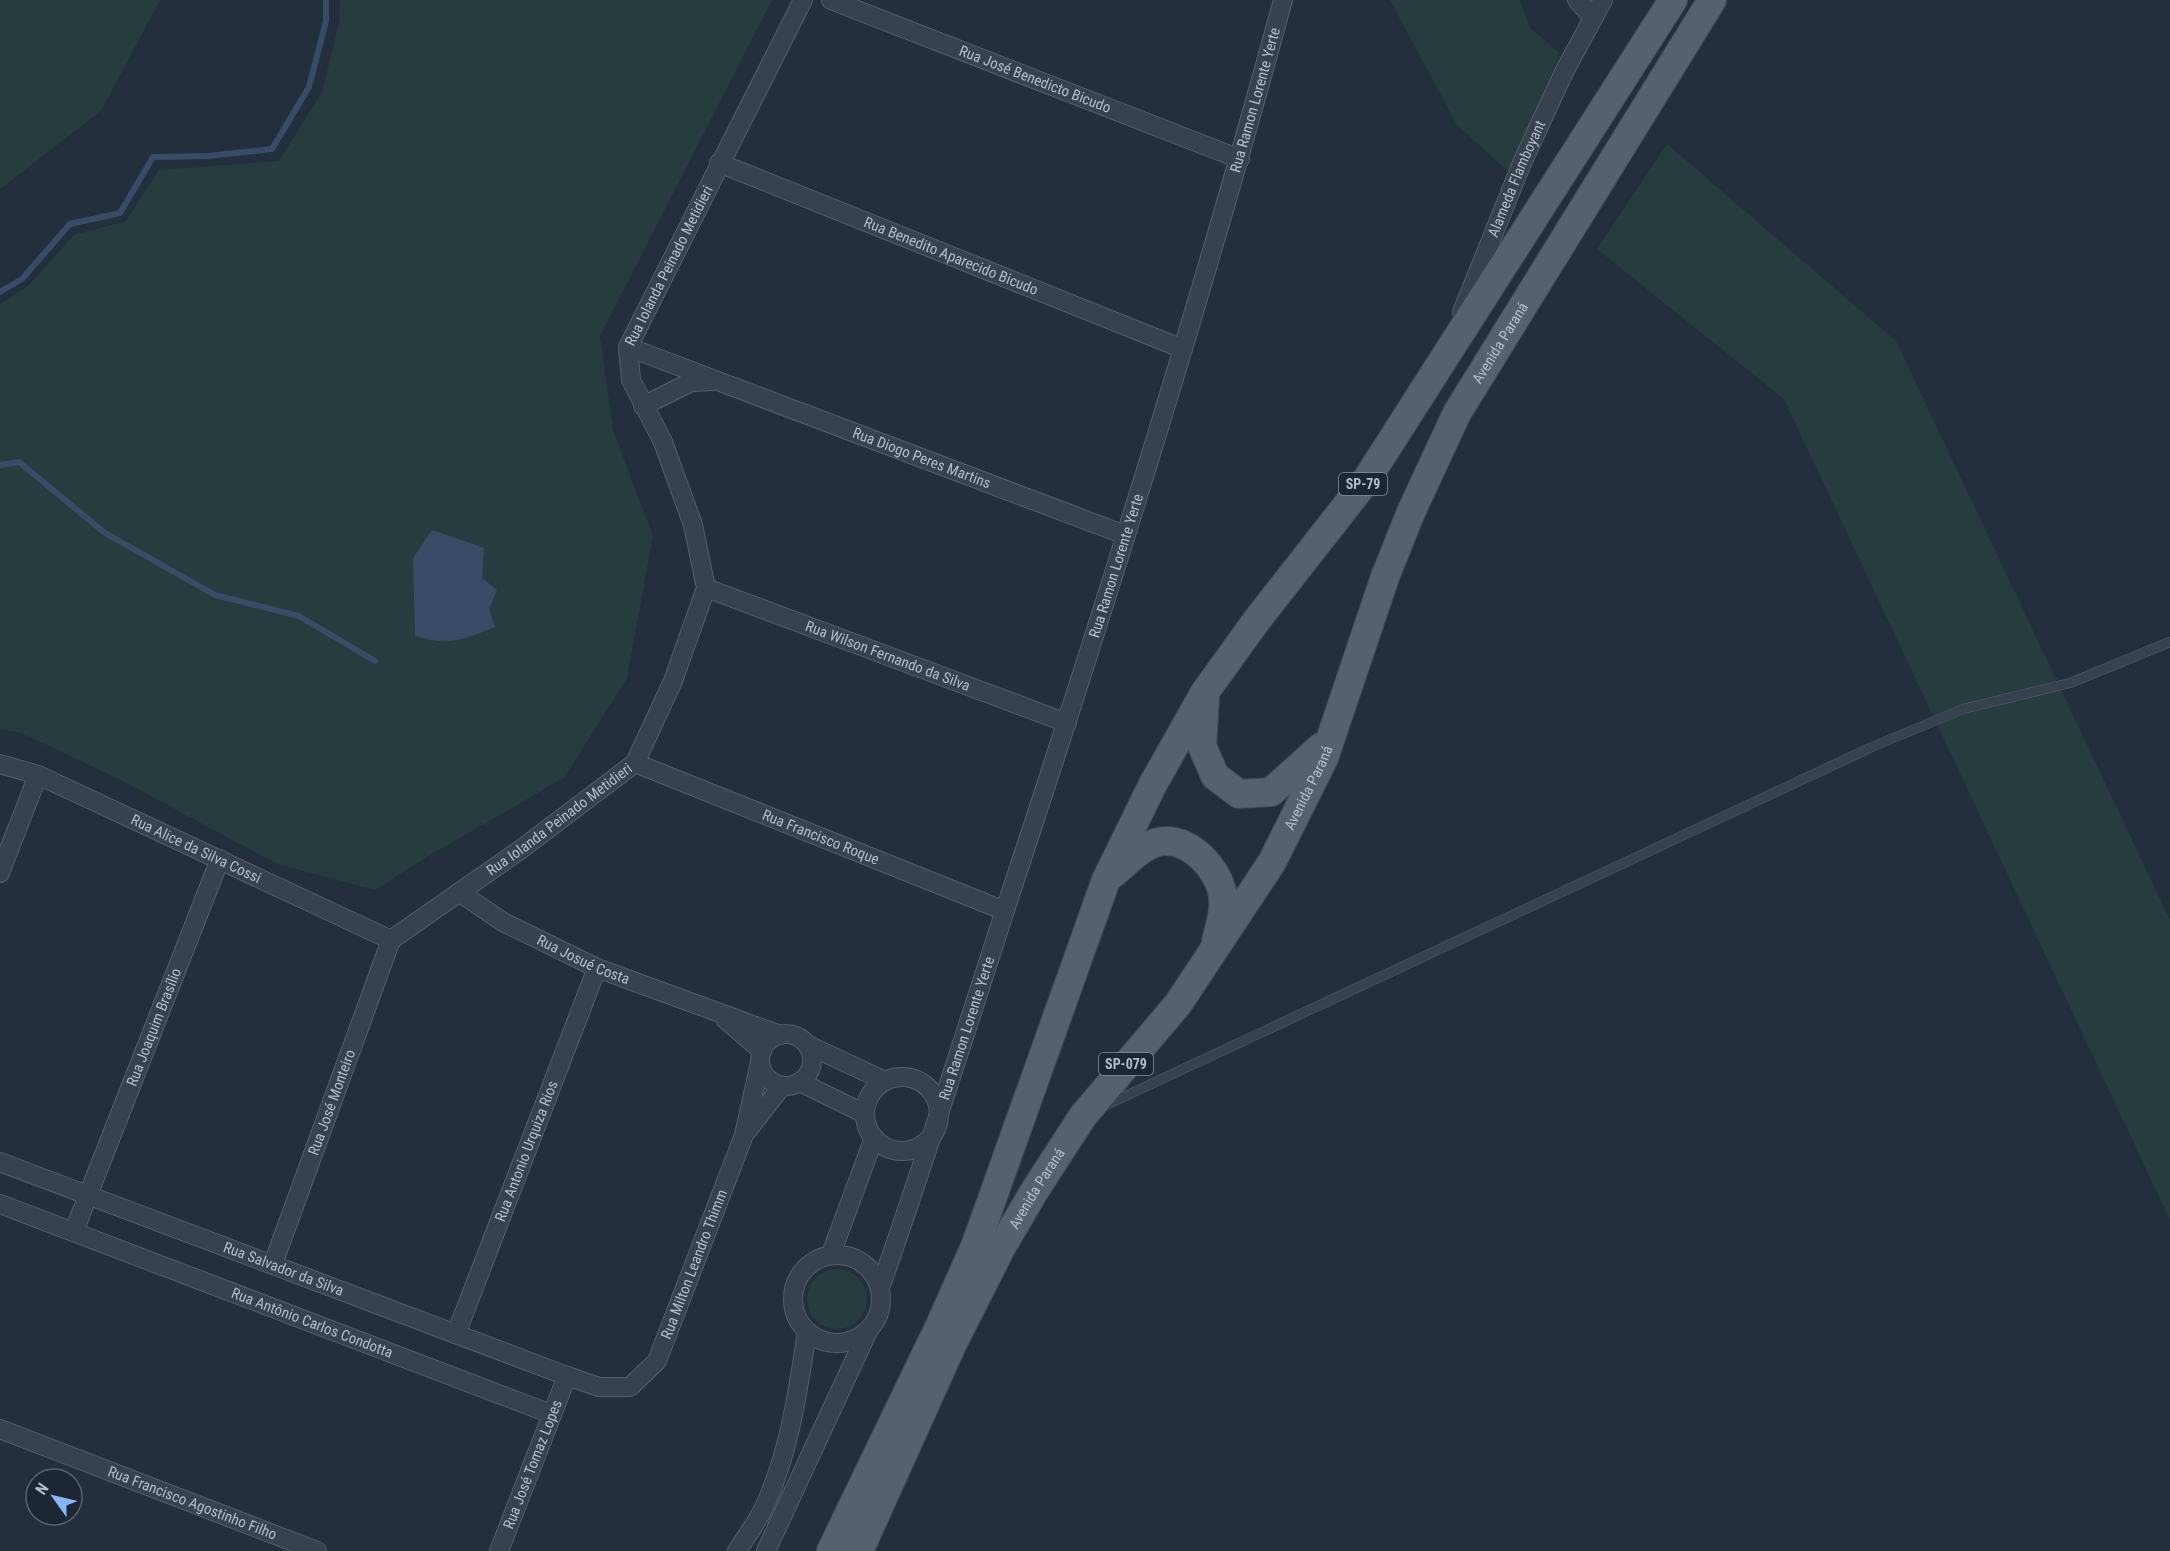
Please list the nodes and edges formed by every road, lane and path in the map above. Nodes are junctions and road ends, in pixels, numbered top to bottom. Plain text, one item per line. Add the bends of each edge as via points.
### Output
1 (803, 0) edge
2 (831, 0) edge
3 (1283, 0) edge
4 (1577, 0) edge
5 (1603, 0) edge
6 (1673, 0) edge
7 (1712, 0) edge
8 (1592, 17) junction
9 (1240, 159) junction
10 (719, 163) junction
11 (628, 346) junction
12 (1183, 349) junction
13 (1442, 361) junction
14 (717, 380) junction
15 (672, 391) junction
16 (643, 406) junction
17 (663, 442) junction
18 (1125, 535) junction
19 (706, 588) junction
20 (2170, 642) edge
21 (1205, 692) junction
22 (1067, 723) junction
23 (1333, 735) junction
24 (635, 763) junction
25 (0, 764) edge
26 (38, 775) junction
27 (219, 859) junction
28 (0, 873) edge
29 (1106, 880) junction
30 (459, 892) junction
31 (1005, 911) junction
32 (391, 940) junction
33 (1212, 955) junction
34 (597, 968) junction
35 (717, 1013) junction
36 (780, 1035) junction
37 (808, 1046) junction
38 (761, 1057) junction
39 (885, 1081) junction
40 (791, 1084) junction
41 (865, 1114) junction
42 (1083, 1116) junction
43 (937, 1127) junction
44 (744, 1134) junction
45 (874, 1138) junction
46 (0, 1162) edge
47 (87, 1195) junction
48 (2, 1210) edge
49 (74, 1231) junction
50 (831, 1254) junction
51 (273, 1264) junction
52 (880, 1288) junction
53 (867, 1331) junction
54 (807, 1332) junction
55 (456, 1334) junction
56 (567, 1376) junction
57 (551, 1414) junction
58 (0, 1429) edge
59 (317, 1551) edge
60 (499, 1551) edge
61 (737, 1551) edge
62 (766, 1551) edge
63 (831, 1551) edge
64 (859, 1551) edge

1 - 10 street, Rua Iolanda Peinado Metidieri
2 - 9 street, Rua José Benedicto Bicudo
3 - 9 street, Rua Ramon Lorente Yerte
4 - 8 street
5 - 8 street, Alameda Flamboyant
6 - 13 main road, Avenida Paraná / SP-79
7 - 23 main road, Avenida Paraná / SP-079 via 1457,413 1385,577
8 - 13 street, Alameda Flamboyant via 1522,163
9 - 12 street, Rua Ramon Lorente Yerte
10 - 11 street, Rua Iolanda Peinado Metidieri
10 - 12 street, Rua Benedito Aparecido Bicudo
11 - 14 street, Rua Diogo Peres Martins
11 - 16 street, Rua Iolanda Peinado Metidieri via 631,380
12 - 18 street, Rua Ramon Lorente Yerte
13 - 21 main road, Avenida Paraná / SP-79 via 1365,482
14 - 15 street, Rua Diogo Peres Martins via 691,382
14 - 18 street, Rua Diogo Peres Martins
15 - 16 street, Rua Diogo Peres Martins
15 - 17 street via 660,419
16 - 17 street, Rua Iolanda Peinado Metidieri
17 - 19 street, Rua Iolanda Peinado Metidieri via 693,525
18 - 22 street, Rua Ramon Lorente Yerte
19 - 22 street, Rua Wilson Fernando da Silva
19 - 24 street, Rua Iolanda Peinado Metidieri via 673,681
20 - 42 lane via 2070,683 1963,709 1872,747
21 - 23 main road via 1202,746 1215,776 1239,794 1271,792
21 - 29 main road, Avenida Paraná / SP-79 via 1153,784
22 - 31 street, Rua Ramon Lorente Yerte
23 - 33 main road, Avenida Paraná / SP-079 via 1272,862
24 - 30 street, Rua Iolanda Peinado Metidieri
24 - 31 street, Rua Francisco Roque
25 - 26 street, Rua Alice da Silva Cossi
26 - 27 street, Rua Alice da Silva Cossi
26 - 28 street
27 - 32 street, Rua Alice da Silva Cossi
27 - 47 street, Rua Joaquim Brasílio
29 - 33 main road via 1143,849 1167,841 1191,849 1211,867 1222,892 1221,921
29 - 63 main road, Avenida Paraná / SP-79 via 976,1244
30 - 32 street, Rua Iolanda Peinado Metidieri
30 - 34 street, Rua Josué Costa via 503,922
31 - 43 street, Rua Ramon Lorente Yerte
32 - 51 street, Rua José Monteiro
33 - 42 main road, Avenida Paraná / SP-079 via 1178,1005
34 - 35 street, Rua Josué Costa
34 - 55 street, Rua Antonio Urquiza Rios
35 - 36 street, Rua Josué Costa
35 - 38 street, Rua Josué Costa
36 - 37 street via 796,1035
36 - 38 street via 772,1038
37 - 39 street
37 - 40 street via 812,1053 810,1069
38 - 40 street via 767,1078
38 - 44 street, Rua Milton Leandro Thimm
39 - 41 street via 870,1095
39 - 43 street via 910,1077 931,1090 939,1108
40 - 41 street
40 - 44 street, Rua Milton Leandro Thimm
41 - 45 street
42 - 64 main road, Avenida Paraná / SP-079 via 1001,1248 952,1344
43 - 45 street via 925,1143 908,1151 889,1148
43 - 52 street, Rua Ramon Lorente Yerte
44 - 56 street, Rua Milton Leandro Thimm via 657,1361 630,1387 599,1387
45 - 50 street
46 - 47 street, Rua Salvador da Silva
47 - 49 street
47 - 51 street, Rua Salvador da Silva
48 - 49 street, Rua Antônio Carlos Condotta
49 - 57 street, Rua Antônio Carlos Condotta
50 - 52 street via 844,1254 867,1266
50 - 54 street via 805,1267 792,1293 798,1321
51 - 55 street, Rua Salvador da Silva
52 - 53 street via 879,1311
53 - 54 street via 856,1339 837,1343
53 - 62 street
54 - 61 street via 791,1427 778,1471 765,1505
55 - 56 street, Rua Salvador da Silva
56 - 57 street, Rua José Tomaz Lopes
57 - 60 street, Rua José Tomaz Lopes
58 - 59 street, Rua Francisco Agostinho Filho

